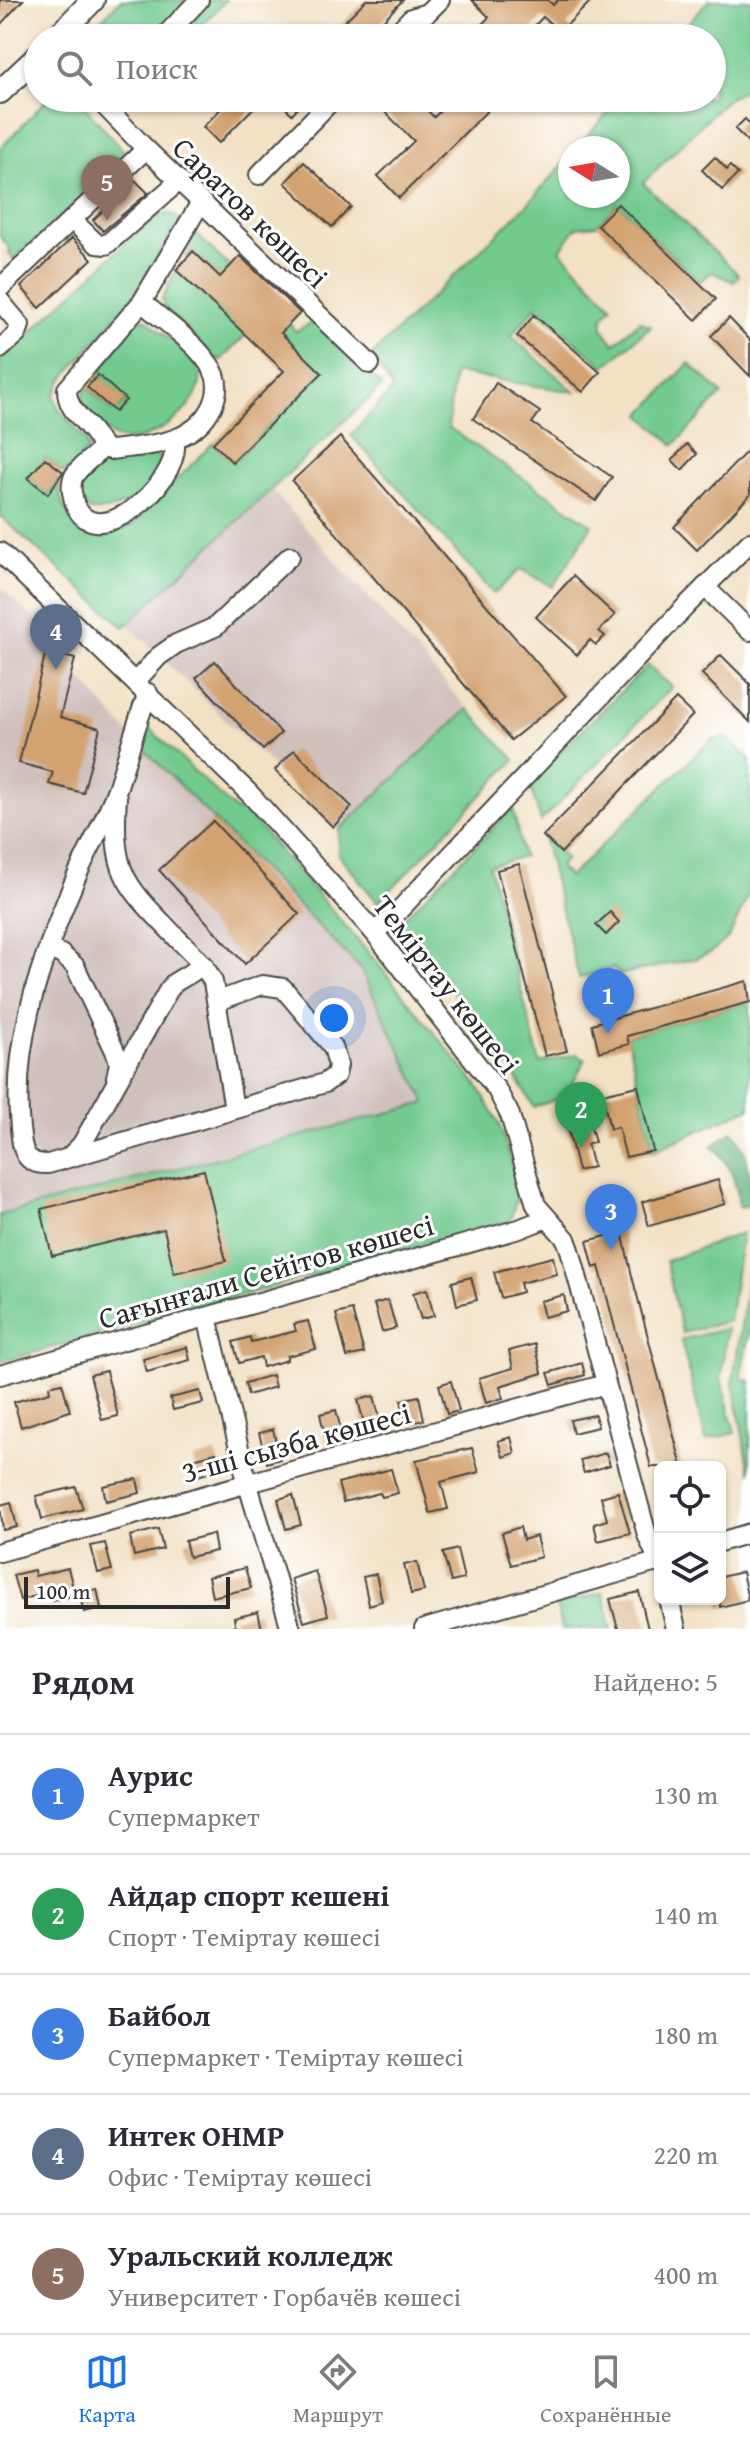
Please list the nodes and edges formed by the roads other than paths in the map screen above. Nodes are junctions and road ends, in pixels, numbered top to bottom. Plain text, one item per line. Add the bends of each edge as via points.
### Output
1 (93, 0) edge
2 (199, 0) edge
3 (440, 0) edge
4 (70, 24) edge
5 (176, 24) edge
6 (405, 24) edge
7 (24, 69) edge
8 (0, 92) edge
9 (112, 112) edge
10 (320, 112) edge
11 (146, 149) junction
12 (259, 175) dead end
13 (179, 181) junction
14 (201, 202) junction
15 (72, 220) junction
16 (2, 281) edge
17 (0, 301) edge
18 (142, 302) junction
19 (0, 349) edge
20 (370, 364) dead end
21 (175, 440) junction
22 (103, 448) junction
23 (750, 542) edge
24 (0, 552) edge
25 (290, 556) dead end
26 (705, 587) junction
27 (750, 631) edge
28 (142, 687) junction
29 (117, 787) junction
30 (373, 931) junction
31 (48, 949) junction
32 (204, 965) junction
33 (218, 1001) junction
34 (114, 1088) junction
35 (234, 1109) junction
36 (66, 1159) junction
37 (547, 1218) junction
38 (207, 1317) junction
39 (0, 1375) edge
40 (606, 1384) junction
41 (248, 1485) junction
42 (750, 1533) edge
43 (726, 1540) edge
44 (654, 1550) edge
45 (0, 1552) edge
46 (654, 1564) edge
47 (670, 1605) edge
48 (291, 1629) edge
49 (424, 1629) edge
50 (676, 1629) edge

1 - 4 main road
2 - 5 street
3 - 6 street
7 - 8 main road
9 - 11 street, Саратов көшесі
10 - 12 street
11 - 13 street, Саратов көшесі
11 - 15 street
13 - 14 street, Саратов көшесі
13 - 15 street via 106,245 97,244
14 - 18 street
14 - 20 street, Саратов көшесі
15 - 16 street
17 - 19 street via 20,325
18 - 21 street via 190,342 216,376 218,389 208,413 200,425
18 - 22 street via 67,389 73,411
21 - 22 street
21 - 22 street via 174,461 148,498 118,518 91,522 75,505 72,479
23 - 26 street
24 - 28 street, Теміртау көшесі
25 - 28 street via 215,627 159,656
26 - 27 street
26 - 30 street via 388,922
28 - 29 street
28 - 30 street, Теміртау көшесі via 250,794
29 - 31 street
29 - 32 street via 115,848 120,867 141,900
30 - 37 street, Теміртау көшесі via 497,1090 510,1115 533,1197
31 - 34 street via 75,966 119,1063
31 - 36 street via 27,1020 17,1105 25,1157 38,1165
32 - 33 street
32 - 34 street via 168,991
33 - 35 street
33 - 35 street via 262,985 283,988 337,1057 332,1080
34 - 36 street via 79,1150
35 - 36 street
37 - 38 street, Сағынғали Сейітов көшесі
37 - 40 street, Теміртау көшесі via 570,1250
38 - 39 street, Сағынғали Сейітов көшесі
38 - 41 street
40 - 41 street, 3-ші сызба көшесі
40 - 44 street, Теміртау көшесі
41 - 45 street, 3-ші сызба көшесі
41 - 48 street
42 - 43 street
46 - 49 street
47 - 50 street

